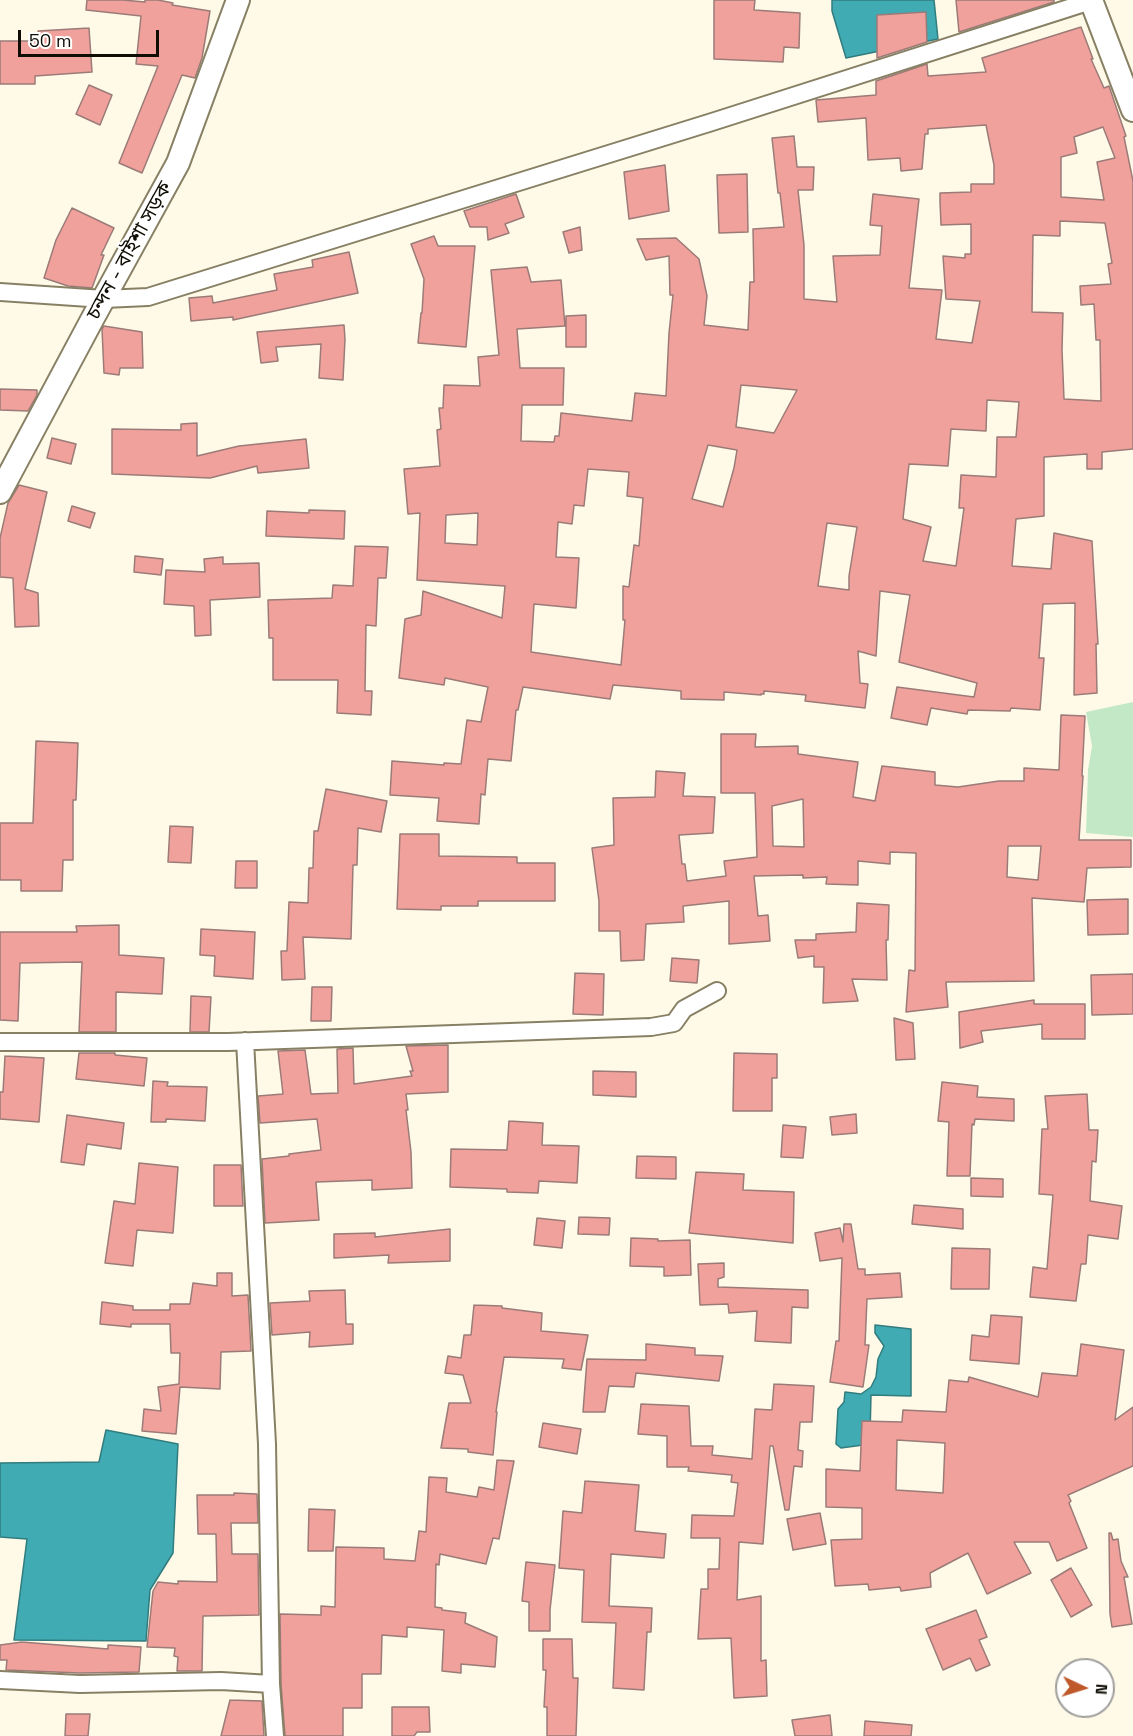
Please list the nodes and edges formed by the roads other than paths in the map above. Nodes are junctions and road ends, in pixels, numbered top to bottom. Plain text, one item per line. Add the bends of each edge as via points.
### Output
1 (238, 0) edge
2 (1091, 0) edge
3 (1133, 110) edge
4 (0, 292) edge
5 (104, 299) junction
6 (0, 492) edge
7 (717, 991) dead end
8 (245, 1041) junction
9 (0, 1042) edge
10 (0, 1680) edge
11 (271, 1684) junction
12 (275, 1736) edge

1 - 5 main road, চন্দন - বাইশা সড়ক via 178,163
2 - 3 main road
2 - 5 street via 148,297
4 - 5 street
5 - 6 main road, চন্দন - বাইশা সড়ক
7 - 8 street via 684,1010 674,1023 651,1027
8 - 9 street
8 - 11 street via 267,1444
10 - 11 street
11 - 12 street

